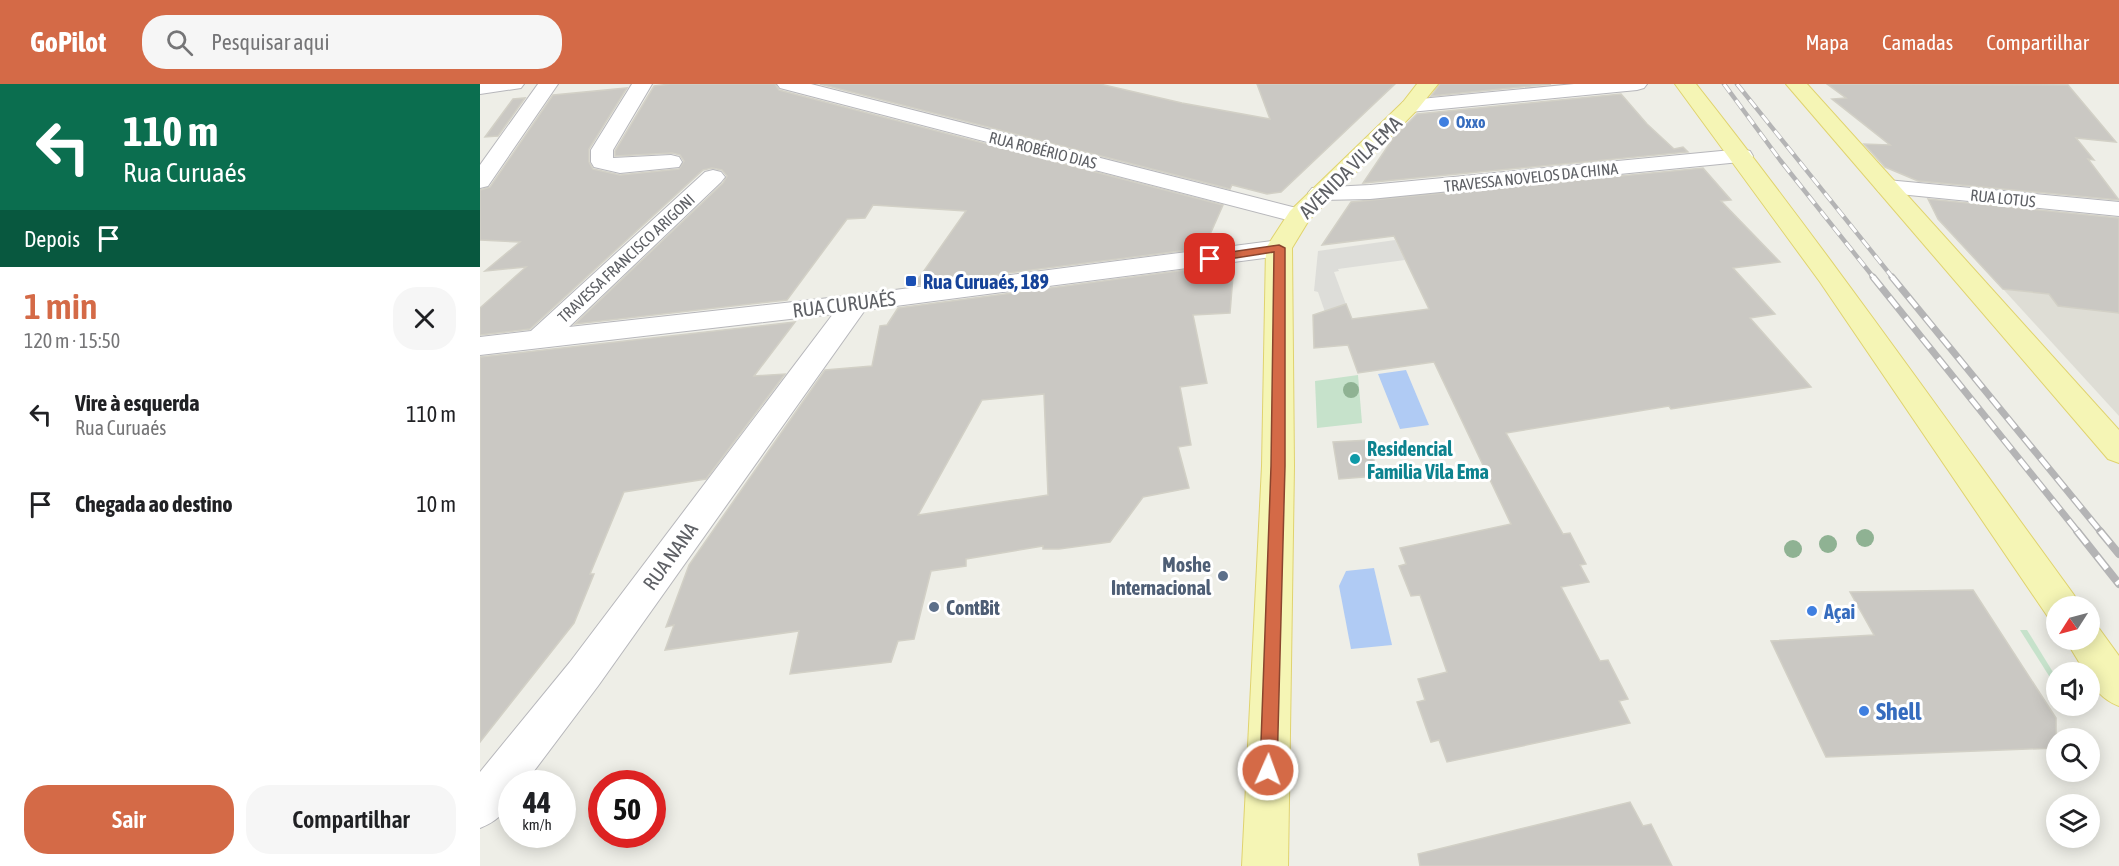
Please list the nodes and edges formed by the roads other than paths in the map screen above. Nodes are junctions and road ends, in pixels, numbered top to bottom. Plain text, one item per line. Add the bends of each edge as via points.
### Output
1 (514, 84) edge
2 (548, 84) edge
3 (642, 84) edge
4 (787, 84) edge
5 (1428, 84) edge
6 (1637, 84) edge
7 (1685, 84) edge
8 (1796, 84) edge
9 (1586, 87) edge
10 (480, 88) edge
11 (1410, 106) junction
12 (1742, 156) junction
13 (671, 162) dead end
14 (713, 177) dead end
15 (480, 181) edge
16 (1887, 187) junction
17 (1320, 193) junction
18 (2119, 209) edge
19 (1299, 216) junction
20 (1279, 248) junction
21 (856, 303) junction
22 (539, 339) junction
23 (480, 346) edge
24 (2119, 451) edge
25 (2054, 596) edge
26 (2092, 650) edge
27 (2119, 688) edge
28 (480, 806) edge
29 (1265, 866) edge

1 - 10 street
2 - 15 street
3 - 13 street via 602,150 602,162 620,166
4 - 19 street, RUA ROBÉRIO DIAS
5 - 11 main road, AVENIDA VILA EMA
6 - 9 street
7 - 12 main road
8 - 16 main road
9 - 11 street
11 - 17 main road, AVENIDA VILA EMA
12 - 17 street, TRAVESSA NOVELOS DA CHINA via 1370,192
12 - 25 main road
14 - 22 street, TRAVESSA FRANCISCO ARIGONI
16 - 18 street, RUA LOTUS
16 - 24 main road
17 - 19 main road, AVENIDA VILA EMA
19 - 20 main road, AVENIDA VILA EMA
20 - 21 street, RUA CURUAÉS
20 - 29 main road via 1278,466
21 - 22 street, RUA CURUAÉS
21 - 28 street, RUA NANA via 584,674
22 - 23 street, RUA CURUAÉS
26 - 27 main road

